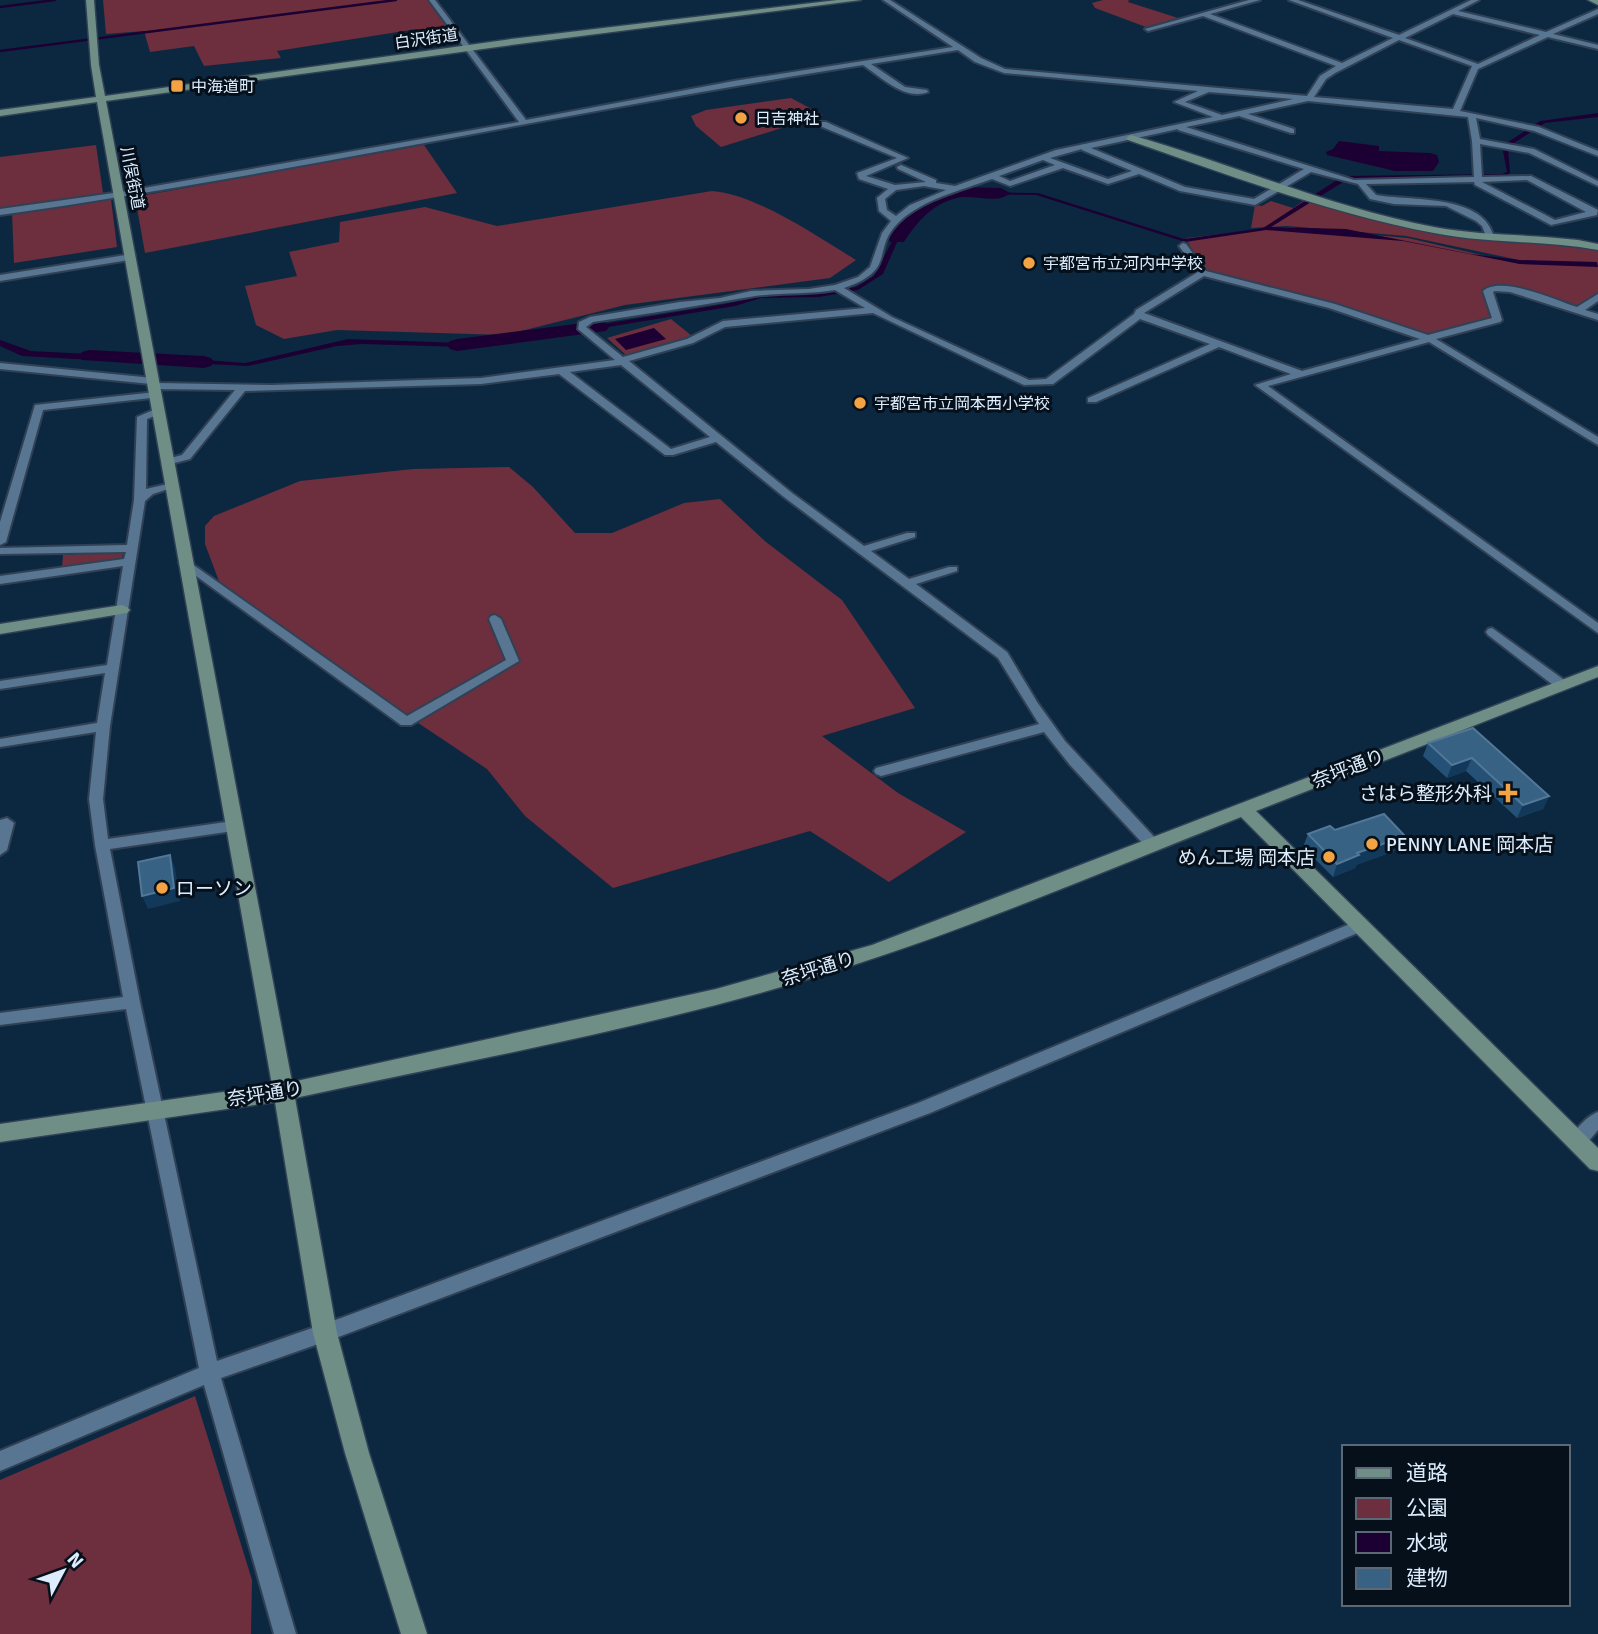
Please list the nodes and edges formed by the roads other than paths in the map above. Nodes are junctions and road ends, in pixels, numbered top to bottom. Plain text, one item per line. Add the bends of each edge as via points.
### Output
1 (90, 0) edge
2 (432, 0) edge
3 (857, 0) edge
4 (886, 0) edge
5 (1256, 0) edge
6 (1292, 0) edge
7 (1473, 0) edge
8 (1592, 0) edge
9 (1598, 3) edge
10 (1598, 10) edge
11 (1452, 12) junction
12 (1203, 14) junction
13 (1148, 29) dead end
14 (1547, 34) junction
15 (1398, 37) junction
16 (1598, 47) edge
17 (470, 48) junction
18 (958, 48) junction
19 (864, 62) junction
20 (1343, 66) junction
21 (1478, 66) junction
22 (1211, 88) junction
23 (924, 92) dead end
24 (1310, 98) junction
25 (102, 100) junction
26 (1456, 112) junction
27 (0, 113) edge
28 (1241, 113) junction
29 (1471, 114) junction
30 (1223, 118) junction
31 (524, 122) junction
32 (823, 124) dead end
33 (1179, 127) junction
34 (1291, 131) dead end
35 (1131, 138) junction
36 (1476, 141) junction
37 (1083, 148) junction
38 (1598, 154) edge
39 (1041, 157) junction
40 (1063, 165) junction
41 (901, 167) dead end
42 (1310, 169) junction
43 (1139, 171) junction
44 (990, 175) junction
45 (1478, 177) junction
46 (1360, 182) junction
47 (937, 184) junction
48 (1598, 184) edge
49 (1279, 187) junction
50 (894, 188) junction
51 (956, 189) junction
52 (121, 195) junction
53 (0, 212) edge
54 (1596, 212) edge
55 (896, 220) junction
56 (1554, 223) junction
57 (1489, 234) junction
58 (1559, 239) junction
59 (1183, 246) dead end
60 (1598, 247) edge
61 (132, 257) junction
62 (1203, 273) junction
63 (0, 278) edge
64 (841, 290) junction
65 (1598, 297) edge
66 (874, 310) junction
67 (1579, 310) junction
68 (1139, 316) junction
69 (1598, 317) edge
70 (1430, 339) junction
71 (1219, 344) junction
72 (623, 361) junction
73 (0, 366) edge
74 (559, 369) junction
75 (1301, 374) junction
76 (154, 387) junction
77 (242, 388) junction
78 (1092, 400) dead end
79 (158, 411) junction
80 (718, 438) junction
81 (1598, 442) edge
82 (167, 462) junction
83 (172, 486) junction
84 (140, 500) junction
85 (911, 535) dead end
86 (0, 542) edge
87 (132, 548) junction
88 (864, 550) junction
89 (0, 551) edge
90 (130, 562) junction
91 (185, 563) junction
92 (953, 569) dead end
93 (0, 580) edge
94 (908, 583) junction
95 (122, 610) junction
96 (495, 619) dead end
97 (0, 629) edge
98 (1598, 629) edge
99 (1492, 632) dead end
100 (112, 668) junction
101 (1598, 671) edge
102 (0, 685) edge
103 (1562, 685) junction
104 (103, 726) junction
105 (1048, 726) junction
106 (0, 743) edge
107 (881, 771) dead end
108 (1243, 809) junction
109 (0, 825) edge
110 (233, 826) junction
111 (1152, 844) junction
112 (102, 845) junction
113 (0, 850) edge
114 (1362, 925) junction
115 (132, 1002) junction
116 (0, 1019) edge
117 (284, 1091) junction
118 (156, 1110) junction
119 (1598, 1119) edge
120 (0, 1133) edge
121 (1577, 1141) junction
122 (1598, 1162) edge
123 (325, 1333) junction
124 (210, 1373) junction
125 (0, 1461) edge
126 (285, 1634) edge
127 (414, 1634) edge

1 - 25 main road, 川俣街道
2 - 17 street
3 - 17 main road, 白沢街道
4 - 18 street
5 - 12 street
6 - 15 street
7 - 11 street
8 - 9 main road
10 - 14 street
11 - 14 street
11 - 15 street
12 - 13 street
12 - 20 street
14 - 16 street
14 - 21 street
15 - 20 street
15 - 21 street
17 - 25 main road, 白沢街道
17 - 31 street
18 - 19 street
18 - 22 street via 1004,71
19 - 23 street via 903,89
19 - 31 street
20 - 24 street via 1323,78
21 - 26 street
22 - 24 street
22 - 30 street via 1178,102
24 - 26 street
24 - 28 street
25 - 27 main road, 白沢街道
25 - 52 main road, 川俣街道
26 - 29 street
28 - 30 street
28 - 34 street
29 - 36 street
29 - 38 street via 1533,128
30 - 33 street
31 - 52 street
32 - 50 street via 904,158 861,173
33 - 35 street
33 - 42 street
35 - 37 street
35 - 49 main road
36 - 45 street
36 - 48 street via 1531,151
37 - 39 street
37 - 43 street
39 - 40 street
39 - 44 street
40 - 43 street via 1108,182
40 - 44 street via 1010,184
41 - 47 street
42 - 46 street
42 - 49 street
43 - 49 street via 1183,189 1255,202
44 - 51 street
45 - 46 street
45 - 54 street via 1528,178
45 - 56 street via 1478,183
46 - 57 street via 1368,195 1382,200 1434,202 1461,209 1486,225
47 - 50 street
47 - 51 street
49 - 57 main road via 1436,230
50 - 55 street via 881,198 883,212
51 - 55 street via 913,207
52 - 53 street
52 - 61 main road, 川俣街道
54 - 56 street
55 - 64 street via 886,233 874,268
56 - 58 street
57 - 58 main road
58 - 60 main road
59 - 62 street
61 - 63 street
61 - 76 main road, 川俣街道
62 - 68 street
62 - 70 street via 1332,306
64 - 66 street
64 - 72 street via 751,293 590,320 583,329
65 - 67 street
66 - 68 street via 1028,383 1039,384 1049,382
66 - 72 street via 723,324 690,341
67 - 69 street
67 - 70 street via 1493,288 1488,291 1497,320
68 - 71 street
70 - 75 street
70 - 81 street
71 - 75 street
71 - 78 street
72 - 74 street
72 - 80 street
73 - 76 street
74 - 77 street via 481,381
74 - 80 street via 669,453
75 - 98 street via 1260,385
76 - 77 street
76 - 79 main road, 川俣街道
76 - 86 street via 39,407
77 - 82 street via 186,457
79 - 82 main road, 川俣街道
79 - 84 street via 142,418
80 - 88 street
82 - 83 main road, 川俣街道
83 - 84 street via 149,492
83 - 91 main road, 川俣街道
84 - 87 street
85 - 88 street
87 - 89 street
87 - 90 street
88 - 94 street
90 - 93 street
90 - 95 street
91 - 96 street via 406,722 513,661
91 - 110 main road, 川俣街道
92 - 94 street
94 - 105 street via 1003,655
95 - 97 main road
95 - 100 street
99 - 103 street
100 - 102 street
100 - 104 street
101 - 103 main road, 奈坪通り
103 - 108 main road, 奈坪通り
104 - 106 street
104 - 112 street via 96,799
105 - 107 street
105 - 111 street
108 - 111 main road, 奈坪通り
108 - 114 main road
109 - 113 street via 7,823
110 - 112 street
110 - 117 main road, 川俣街道
111 - 117 main road, 奈坪通り via 941,927 795,976
112 - 115 street
114 - 121 main road
114 - 123 street via 923,1108
115 - 116 street
115 - 118 street
117 - 118 main road, 奈坪通り
117 - 123 main road, 川俣街道
118 - 120 main road, 奈坪通り
118 - 124 street
119 - 121 street
121 - 122 main road
123 - 124 street
123 - 127 main road, 川俣街道 via 357,1454
124 - 125 street
124 - 126 street

